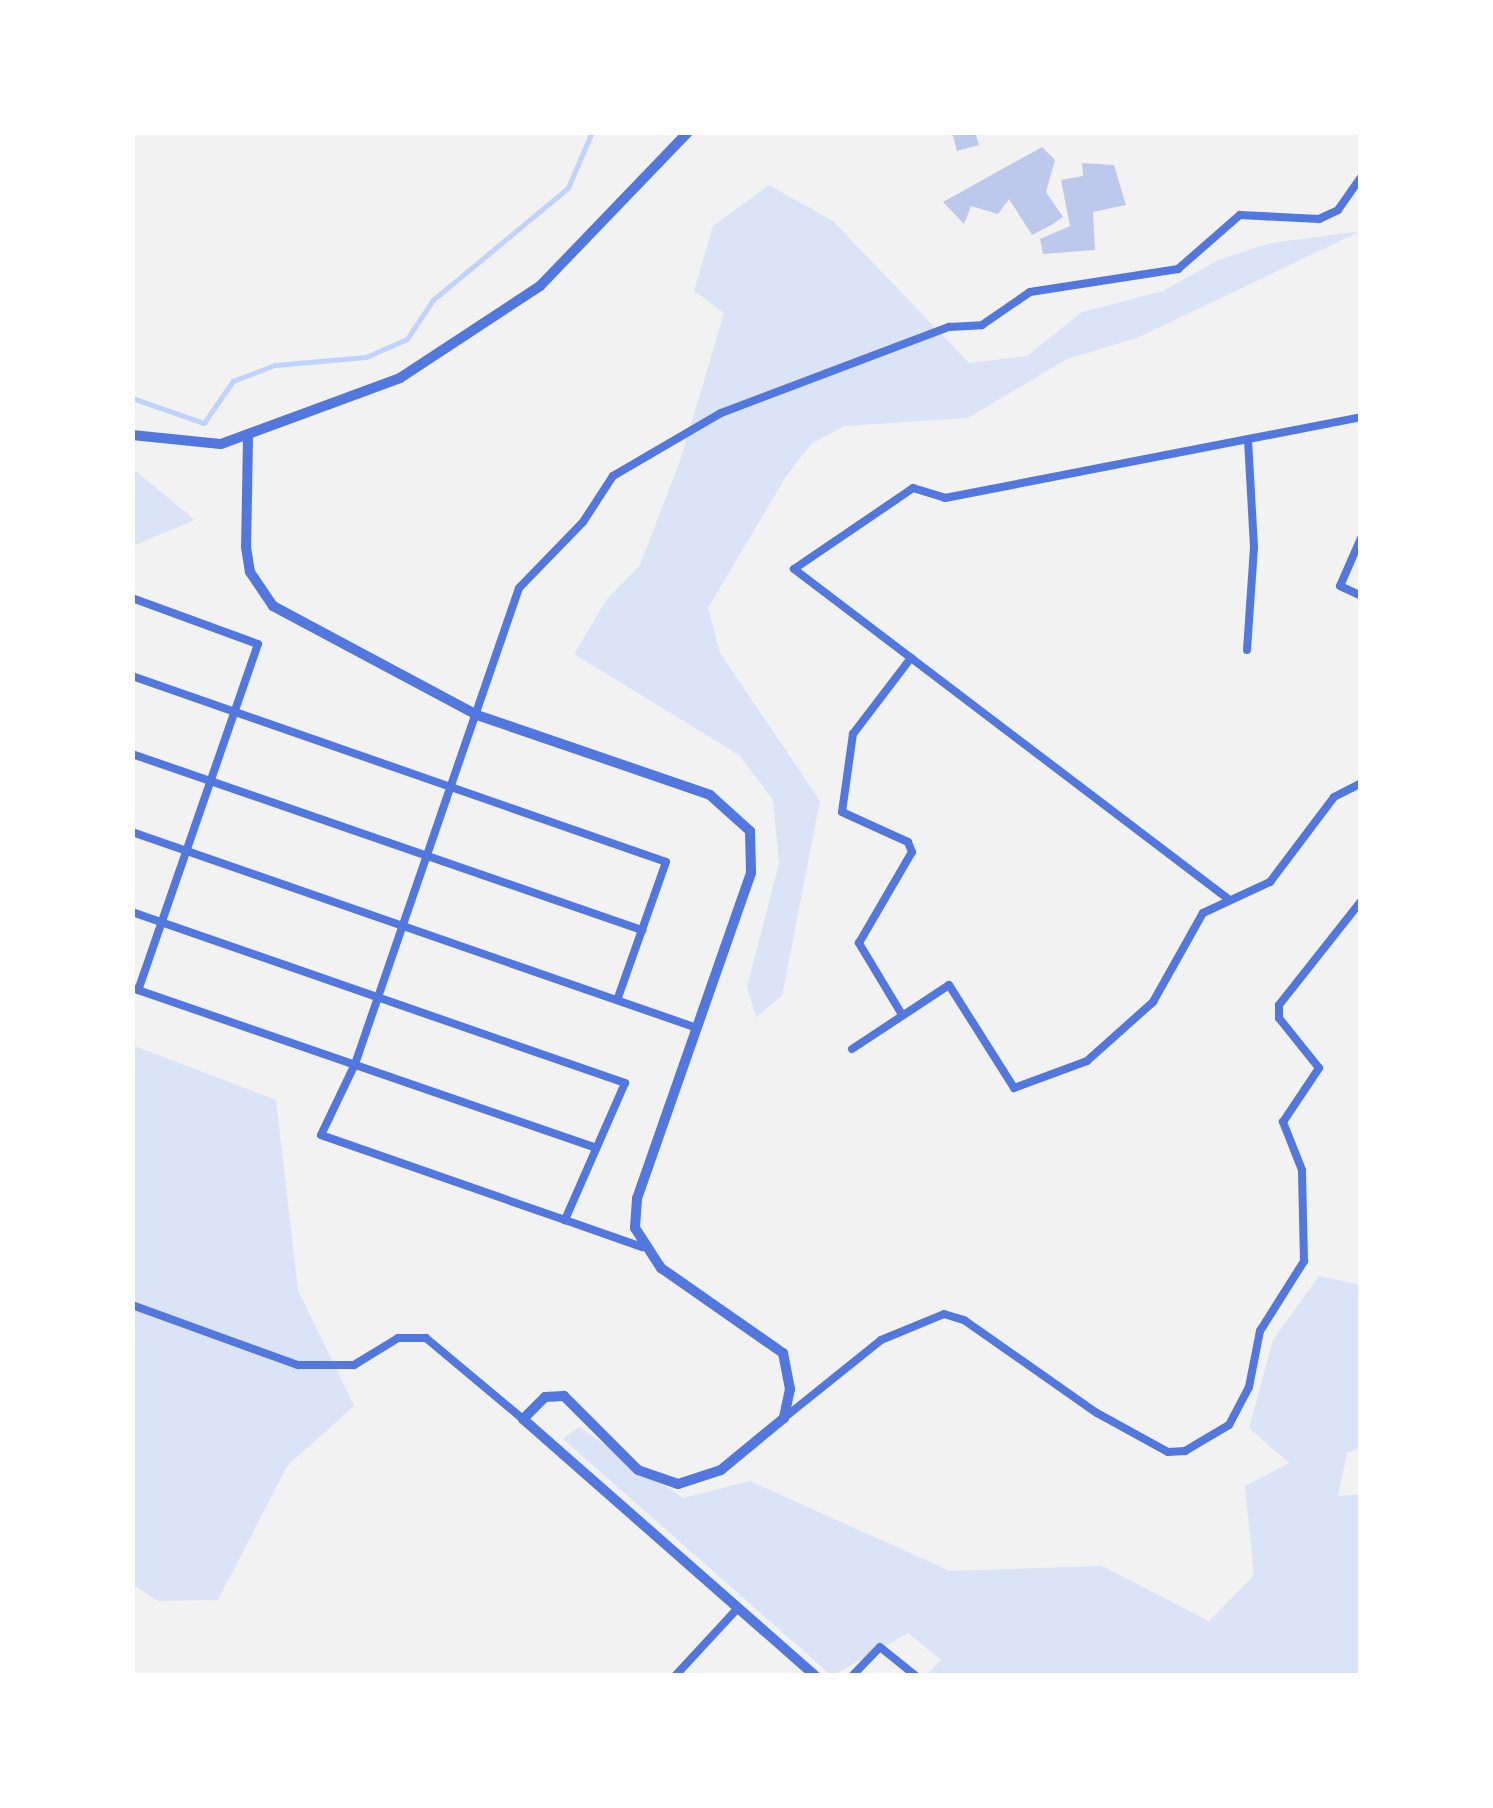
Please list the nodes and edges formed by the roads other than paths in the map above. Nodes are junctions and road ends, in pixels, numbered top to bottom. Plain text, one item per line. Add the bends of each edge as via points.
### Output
1 (688, 132) edge
2 (1361, 177) edge
3 (1361, 417) edge
4 (132, 435) edge
5 (248, 437) junction
6 (1248, 439) junction
7 (1361, 538) edge
8 (1361, 596) edge
9 (132, 598) edge
10 (1246, 650) dead end
11 (911, 658) junction
12 (132, 676) edge
13 (234, 712) junction
14 (477, 715) junction
15 (132, 754) edge
16 (210, 781) junction
17 (1361, 783) edge
18 (449, 787) junction
19 (132, 832) edge
20 (186, 850) junction
21 (426, 855) junction
22 (1227, 898) junction
23 (1361, 901) edge
24 (132, 912) edge
25 (161, 922) junction
26 (402, 925) junction
27 (642, 930) junction
28 (135, 990) edge
29 (378, 997) junction
30 (617, 1000) junction
31 (901, 1012) junction
32 (697, 1028) junction
33 (853, 1049) dead end
34 (356, 1064) junction
35 (596, 1148) junction
36 (565, 1220) junction
37 (642, 1247) junction
38 (132, 1304) edge
39 (784, 1418) junction
40 (524, 1419) junction
41 (739, 1607) junction
42 (675, 1676) edge
43 (816, 1676) edge
44 (852, 1676) edge
45 (916, 1676) edge

1 - 5 street via 586,245 485,326 356,400
2 - 14 street via 1324,217 1240,214 1178,268 1030,292 982,326 949,327 767,393 639,458 613,476 583,522 519,588
3 - 6 street
4 - 5 street via 198,445
5 - 14 street via 246,547 259,589 294,620
6 - 10 street via 1254,547
6 - 11 street via 945,498 913,488 794,568
7 - 8 street via 1340,586
9 - 13 street via 258,644
11 - 22 street
11 - 31 street via 853,734 842,812 908,842 912,852 859,943
12 - 13 street
13 - 16 street
13 - 18 street
14 - 18 street
14 - 32 street via 710,795 739,814 755,853
15 - 16 street
16 - 20 street
16 - 21 street
17 - 22 street via 1334,797 1270,882
18 - 21 street
18 - 27 street via 666,862
19 - 20 street
20 - 25 street
20 - 26 street
21 - 26 street
21 - 27 street
22 - 31 street via 1203,913 1170,980 1123,1032 1087,1061 1030,1085 1014,1088 949,985
23 - 39 street via 1280,1005 1279,1018 1318,1067 1283,1122 1302,1171 1304,1261 1260,1331 1249,1387 1229,1425 1168,1452 944,1314 892,1333
24 - 25 street
25 - 28 street
25 - 29 street
26 - 29 street
26 - 30 street
27 - 30 street
28 - 34 street
29 - 34 street
29 - 35 street via 625,1084
30 - 32 street
31 - 33 street
32 - 37 street via 637,1199
34 - 35 street
34 - 36 street via 321,1135
35 - 36 street
36 - 37 street
37 - 39 street via 661,1268 776,1343 790,1376
38 - 40 street via 298,1365 354,1365 398,1338 426,1338
39 - 40 street via 721,1470 678,1484 638,1470 564,1396 545,1396
40 - 41 street
41 - 42 street
41 - 43 street
44 - 45 street via 880,1648

